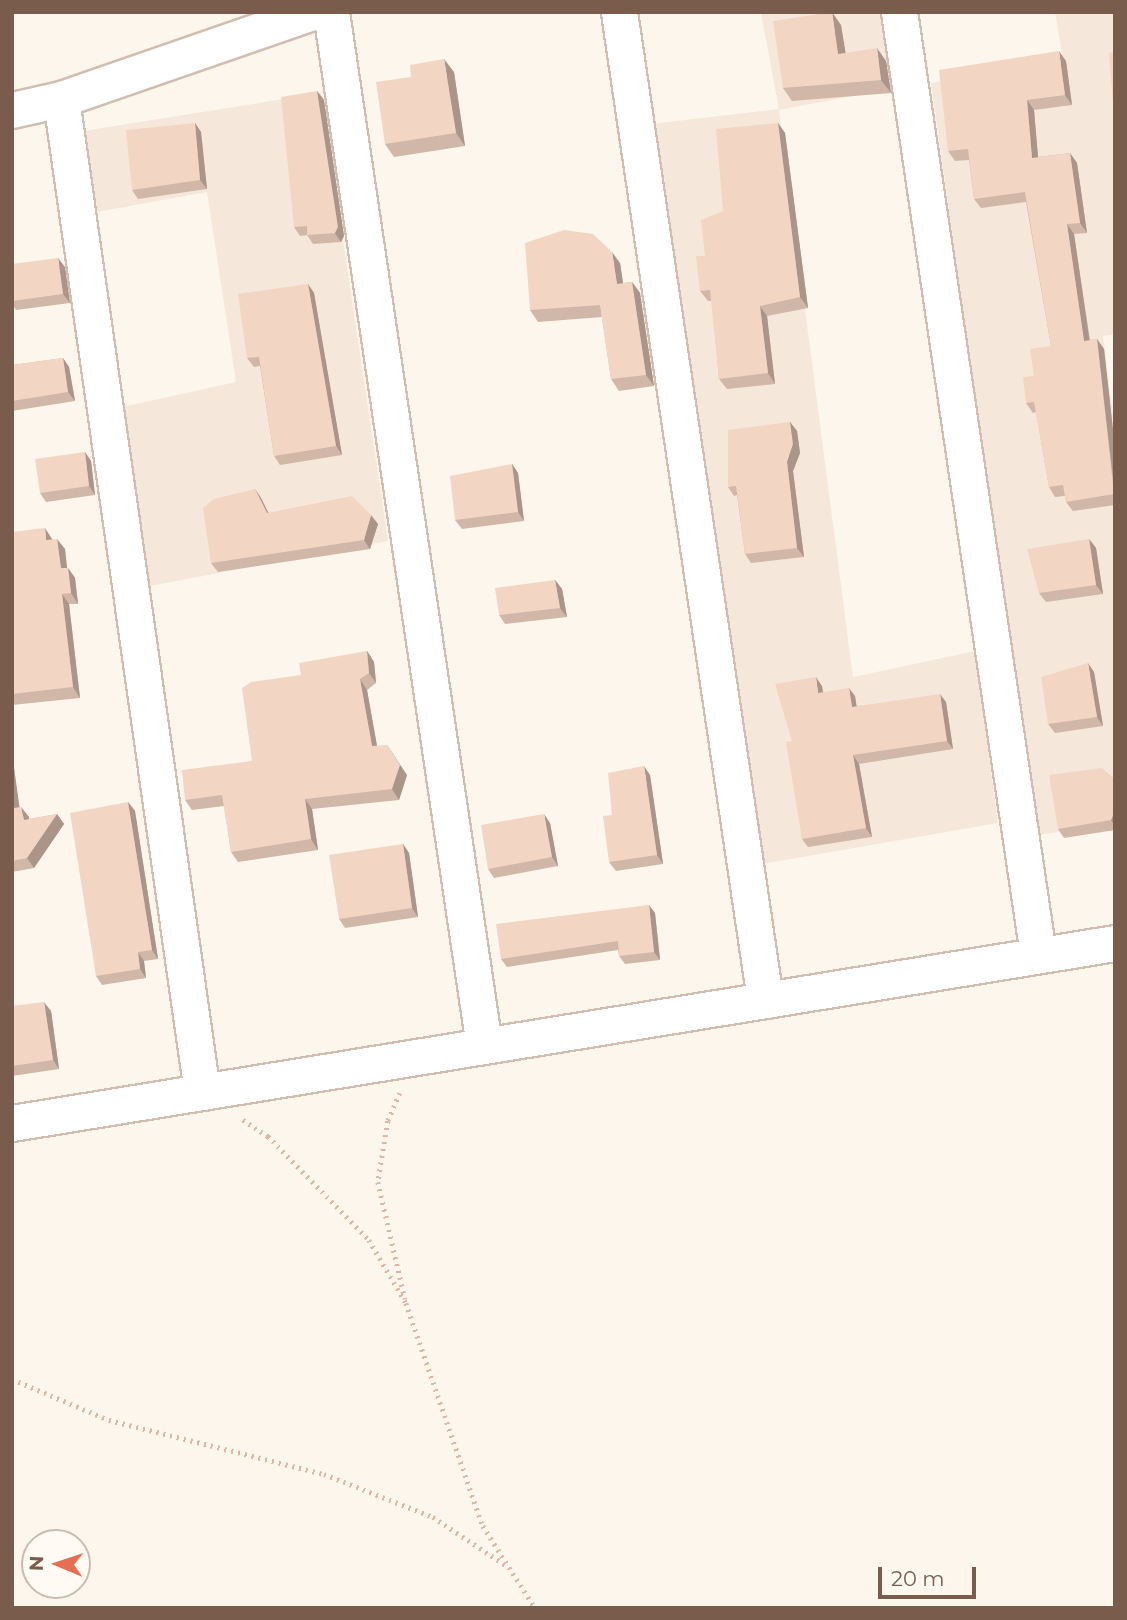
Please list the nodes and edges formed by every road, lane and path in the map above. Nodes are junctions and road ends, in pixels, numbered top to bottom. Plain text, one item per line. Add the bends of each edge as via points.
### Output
1 (312, 12) edge
2 (331, 12) edge
3 (619, 12) edge
4 (900, 12) edge
5 (61, 99) junction
6 (12, 110) edge
7 (1115, 943) edge
8 (1038, 955) junction
9 (765, 1000) junction
10 (484, 1046) junction
11 (415, 1057) junction
12 (202, 1092) junction
13 (12, 1123) edge
14 (406, 1303) junction
15 (12, 1379) edge
16 (510, 1569) junction
17 (535, 1608) edge

1 - 5 street
2 - 10 street
3 - 9 street
4 - 8 street
5 - 6 street
5 - 12 street
7 - 8 street
8 - 9 street
9 - 10 street
10 - 11 street
11 - 12 street
11 - 14 path via 388,1121 379,1182
12 - 13 street
12 - 14 path via 268,1136 369,1240
14 - 16 path via 483,1526
15 - 16 path via 109,1420 324,1474 433,1517
16 - 17 path

